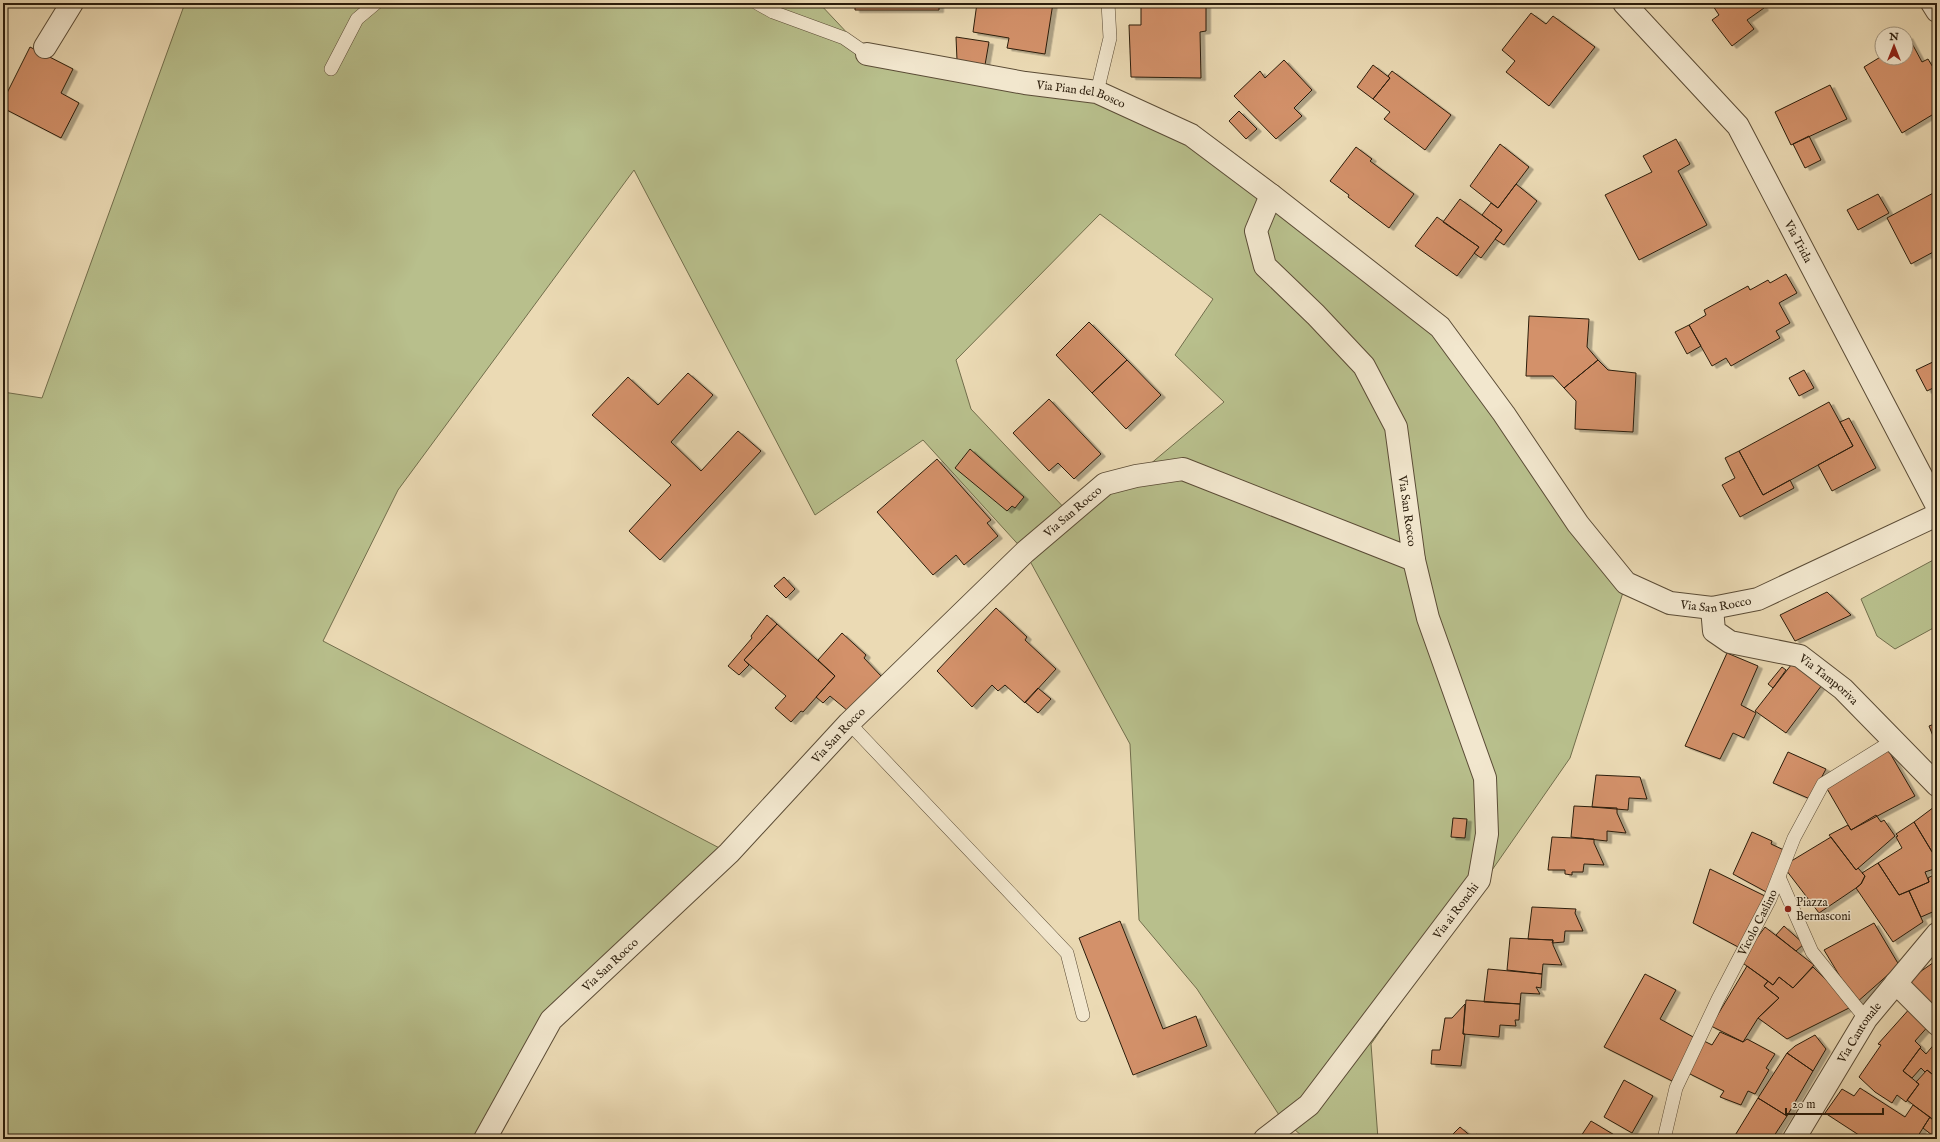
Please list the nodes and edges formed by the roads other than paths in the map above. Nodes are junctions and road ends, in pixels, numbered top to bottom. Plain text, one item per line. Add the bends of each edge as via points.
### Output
1 (72, 3) edge
2 (376, 3) edge
3 (757, 3) edge
4 (1108, 3) edge
5 (1624, 3) edge
6 (1932, 3) edge
7 (1937, 11) edge
8 (45, 47) dead end
9 (867, 54) joint
10 (331, 69) dead end
11 (1097, 92) junction
12 (1271, 195) junction
13 (1937, 506) edge
14 (1937, 515) edge
15 (1414, 560) junction
16 (1712, 608) junction
17 (849, 723) junction
18 (1894, 740) junction
19 (1937, 785) edge
20 (1779, 877) junction
21 (1937, 934) edge
22 (1896, 983) junction
23 (1083, 1014) dead end
24 (1866, 1019) junction
25 (1937, 1024) edge
26 (485, 1139) edge
27 (1265, 1139) edge
28 (1664, 1139) edge
29 (1794, 1139) edge

1 - 8 street
2 - 10 lane via 357,19
3 - 9 lane via 773,12 844,38
4 - 11 lane via 1110,38
5 - 13 street, Via Trida via 1738,126
6 - 7 street
9 - 11 street, Via Pian del Bosco via 1025,83
11 - 12 street, Via Pian del Bosco via 1191,135
12 - 15 street, Via San Rocco via 1256,231 1265,266 1364,366 1396,427
12 - 16 street, Via San Rocco via 1440,328 1504,414 1578,524 1626,583 1670,603
14 - 16 street, Via San Rocco via 1758,598
15 - 17 street, Via San Rocco via 1183,469 1136,476 1106,484 1025,552
15 - 27 street, Via ai Ronchi via 1428,618 1485,778 1487,834 1479,880 1309,1105
16 - 18 street, Via Tamporiva via 1714,631 1730,642 1800,656 1843,689
17 - 23 lane via 1067,953
17 - 26 street, Via San Rocco via 729,853 551,1020
18 - 19 street, Via Tamporiva
18 - 20 lane, Vicolo Caslino via 1823,784 1794,838
20 - 24 lane via 1812,952
20 - 28 lane, Vicolo Caslino via 1759,923 1718,999 1676,1088
21 - 22 street, Via Cantonale
22 - 24 street, Via Cantonale
22 - 25 street
24 - 29 street, Via Cantonale

